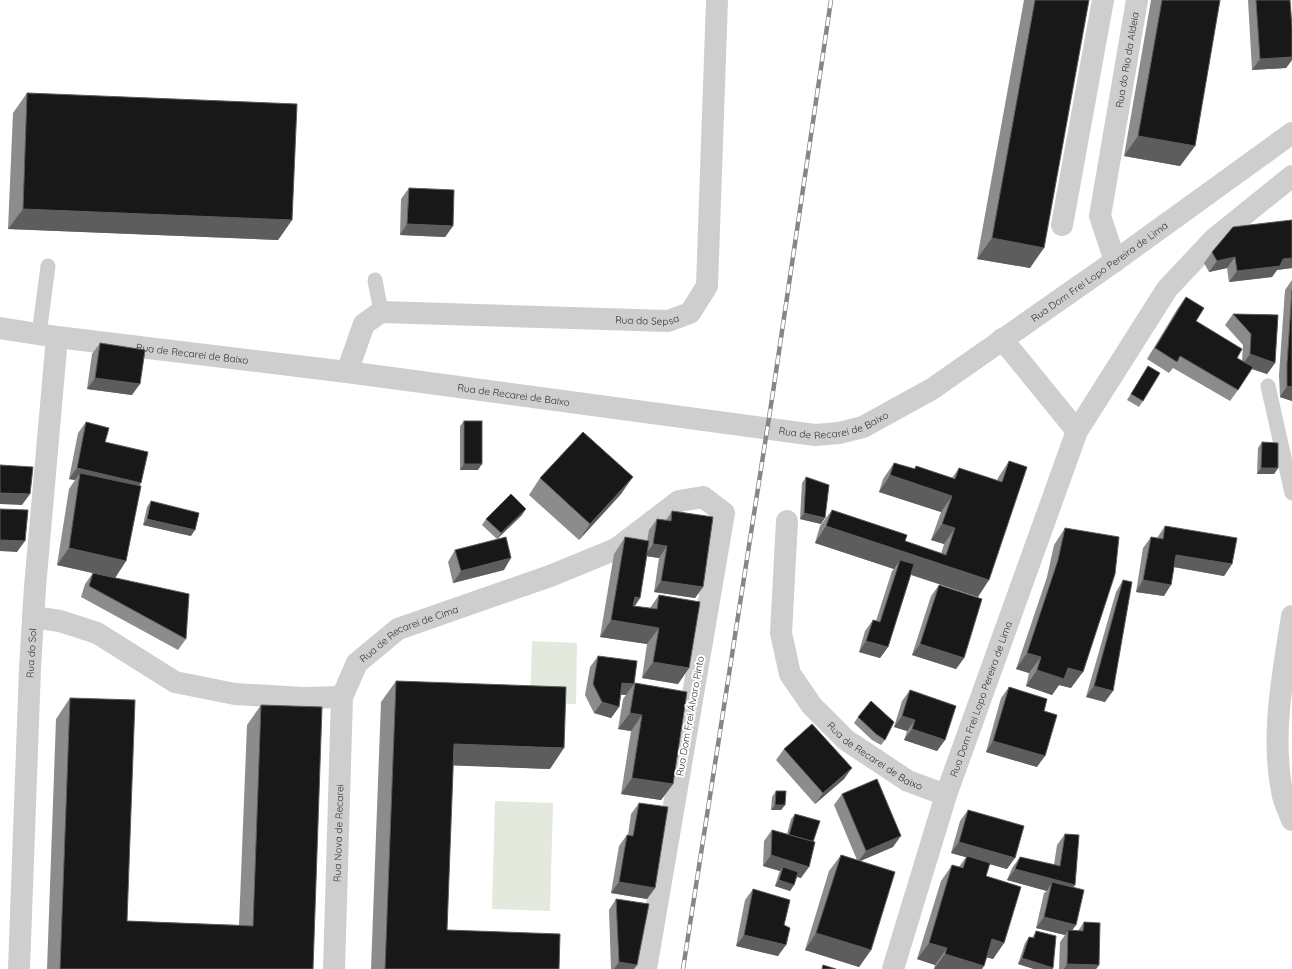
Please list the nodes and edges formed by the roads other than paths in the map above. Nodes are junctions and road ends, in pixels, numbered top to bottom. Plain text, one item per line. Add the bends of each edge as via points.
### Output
1 (717, 0) edge
2 (1103, 0) edge
3 (1137, 0) edge
4 (1083, 111) junction
5 (1116, 119) junction
6 (1292, 133) edge
7 (1292, 176) edge
8 (1062, 225) dead end
9 (1115, 261) junction
10 (48, 266) dead end
11 (375, 280) dead end
12 (381, 312) junction
13 (0, 328) edge
14 (48, 336) junction
15 (1002, 339) junction
16 (347, 372) junction
17 (1268, 386) dead end
18 (1077, 432) junction
19 (1292, 493) edge
20 (679, 501) joint
21 (787, 521) dead end
22 (1292, 616) edge
23 (33, 617) junction
24 (342, 697) junction
25 (946, 795) junction
26 (1292, 820) edge
27 (19, 969) edge
28 (334, 969) edge
29 (646, 969) edge
30 (893, 969) edge

1 - 12 street, Rua da Sepsa via 707,286 690,313 668,321
2 - 4 street
3 - 5 street, Rua do Rio da Aldeia
4 - 5 street, Rua do Rio da Aldeia
4 - 8 street
5 - 9 street, Rua do Rio da Aldeia via 1100,216
6 - 9 street, Rua Dom Frei Lopo Pereira de Lima
7 - 18 street, Rua Dom Frei Lopo Pereira de Lima via 1214,239 1167,289
9 - 15 street, Rua Dom Frei Lopo Pereira de Lima
10 - 14 lane
11 - 12 lane
12 - 16 street via 364,324
13 - 14 street, Rua de Recarei de Baixo
14 - 16 street, Rua de Recarei de Baixo
14 - 23 street, Rua do Sol
15 - 16 street, Rua de Recarei de Baixo via 932,389 863,427 839,434 815,435
15 - 18 street
17 - 19 lane
18 - 25 street, Rua Dom Frei Lopo Pereira de Lima
20 - 24 street, Rua de Recarei de Cima via 616,549 550,576 398,629 357,663
20 - 29 street, Rua Dom Frei Álvaro Pinto via 703,497 724,513
21 - 25 street, Rua de Recarei de Baixo via 781,633 790,674 812,706 846,740 908,781
22 - 26 street via 1285,663 1278,755 1283,797
23 - 24 street via 60,621 97,633 175,682 235,694 303,698
23 - 27 street, Rua do Sol
24 - 28 street, Rua Nova de Recarei
25 - 30 street, Rua Dom Frei Lopo Pereira de Lima

